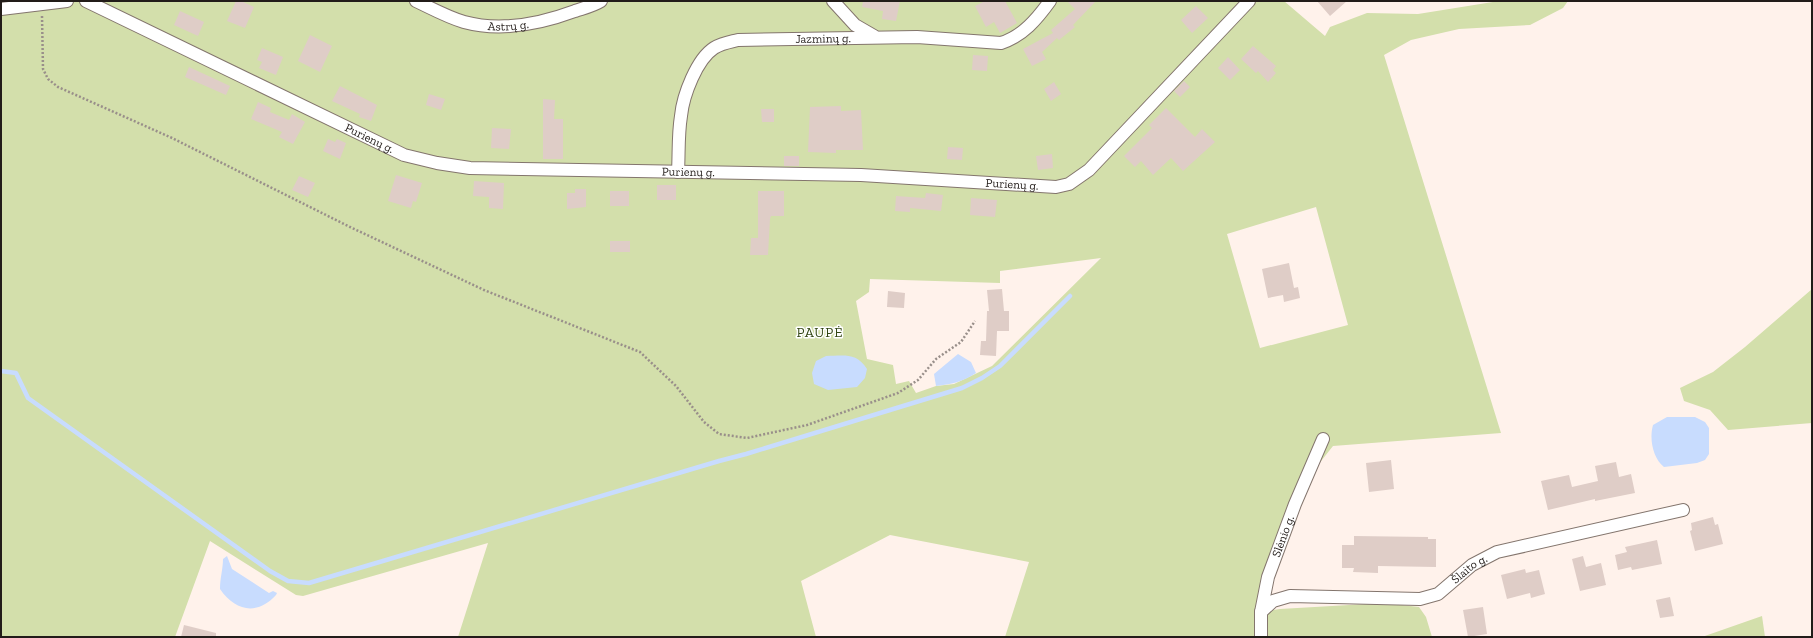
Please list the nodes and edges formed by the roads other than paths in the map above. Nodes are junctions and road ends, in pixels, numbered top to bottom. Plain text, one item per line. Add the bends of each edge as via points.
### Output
1 (67, 1) edge
2 (86, 1) edge
3 (416, 1) edge
4 (601, 1) edge
5 (834, 1) edge
6 (1050, 1) edge
7 (1249, 1) edge
8 (1, 9) edge
9 (875, 36) junction
10 (678, 172) junction
11 (1323, 440) dead end
12 (1683, 510) dead end
13 (1261, 612) junction
14 (1261, 637) edge

1 - 8 street
2 - 10 street, Purienų g. via 404,155 470,168
3 - 4 street, Astrų g. via 464,22 507,26 549,21
5 - 9 street via 855,25
6 - 9 street, Jazminų g. via 1025,31 1001,43
7 - 10 street, Purienų g. via 1089,170 1069,184 1056,187 861,175
9 - 10 street, Jazminų g. via 738,40 714,48 704,56 696,70 681,115
11 - 13 street, Slėnio g. via 1295,504 1268,577
12 - 13 street, Šlaito g. via 1497,552 1472,565 1438,594 1420,599 1290,596 1273,601
13 - 14 street, Slėnio g.

